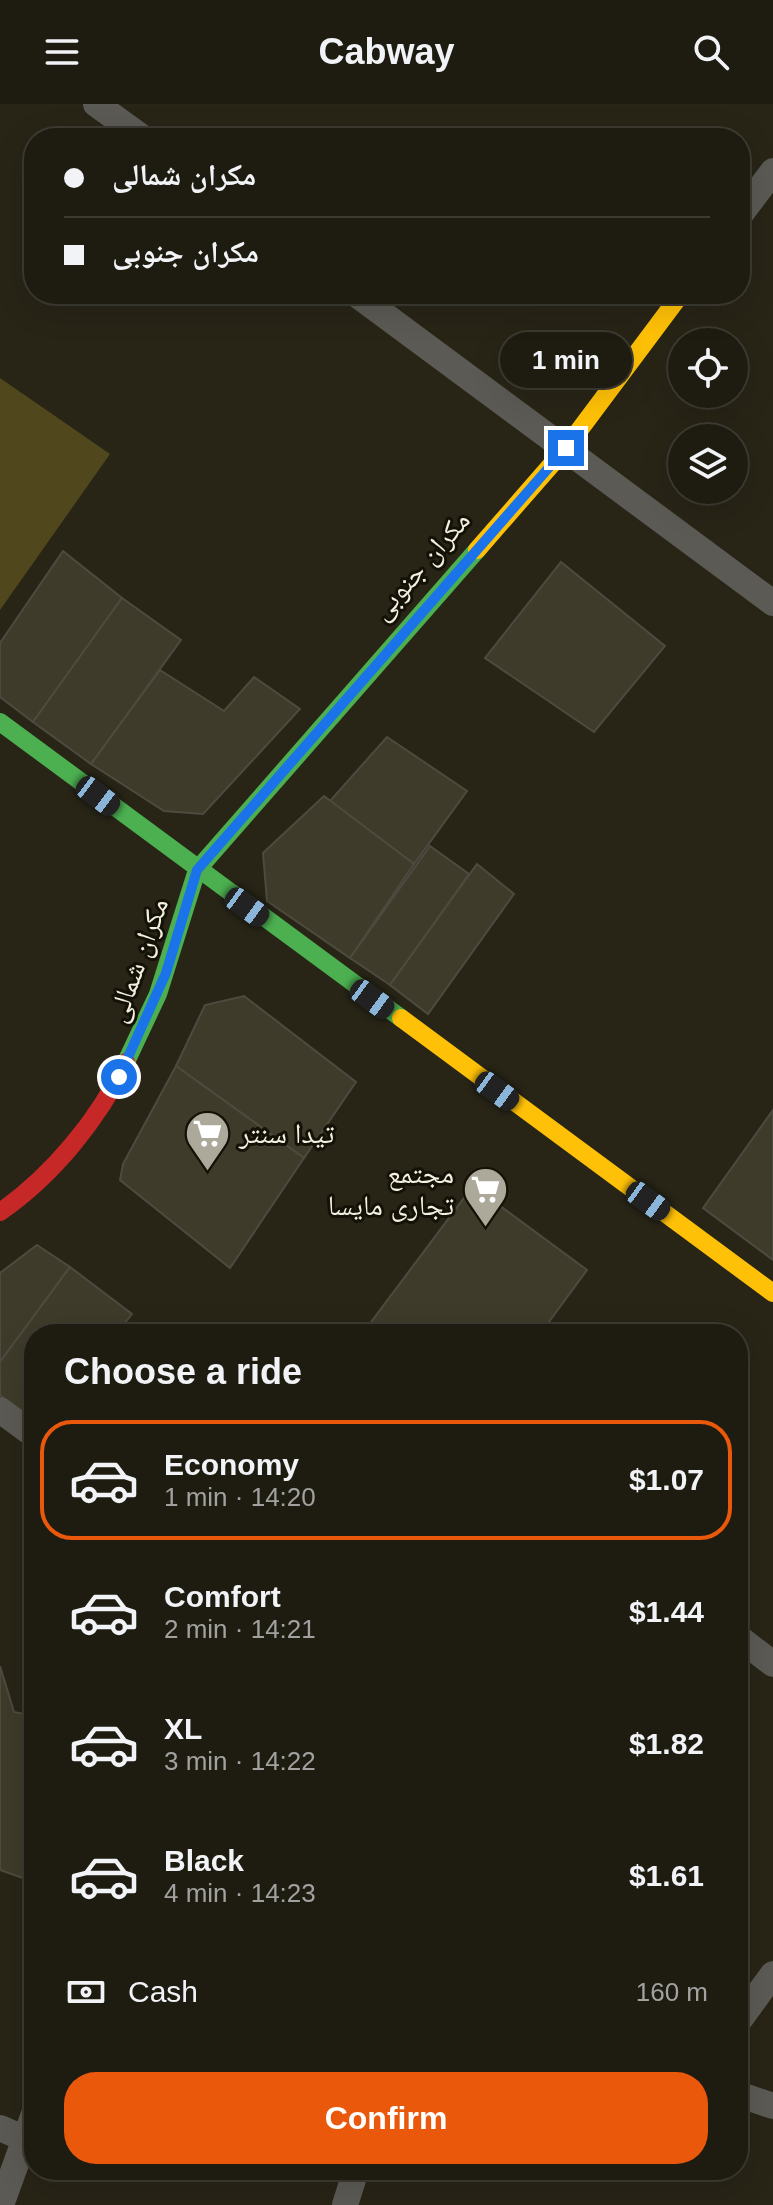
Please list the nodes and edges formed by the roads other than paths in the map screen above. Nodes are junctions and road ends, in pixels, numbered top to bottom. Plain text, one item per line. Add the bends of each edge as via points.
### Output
1 (96, 104) edge
2 (129, 128) edge
3 (773, 171) edge
4 (750, 202) edge
5 (370, 304) edge
6 (674, 304) edge
7 (566, 448) junction
8 (773, 603) edge
9 (0, 722) edge
10 (197, 870) junction
11 (0, 1212) edge
12 (773, 1293) edge
13 (0, 1410) edge
14 (24, 1428) edge
15 (748, 1645) edge
16 (773, 1664) edge
17 (773, 1974) edge
18 (748, 2008) edge
19 (748, 2097) edge
20 (773, 2106) edge
21 (24, 2127) edge
22 (0, 2128) edge
23 (24, 2143) edge
24 (353, 2180) edge
25 (1, 2205) edge
26 (345, 2205) edge

1 - 2 street
3 - 4 street
5 - 7 street
6 - 7 street, مکران جنوبی
7 - 8 street
7 - 10 street, مکران جنوبی
9 - 10 street
10 - 11 street, مکران شمالی via 163,980 119,1077 58,1159
10 - 12 street
13 - 14 street
15 - 16 street
17 - 18 street
19 - 20 street
21 - 22 street
23 - 25 street
24 - 26 street

